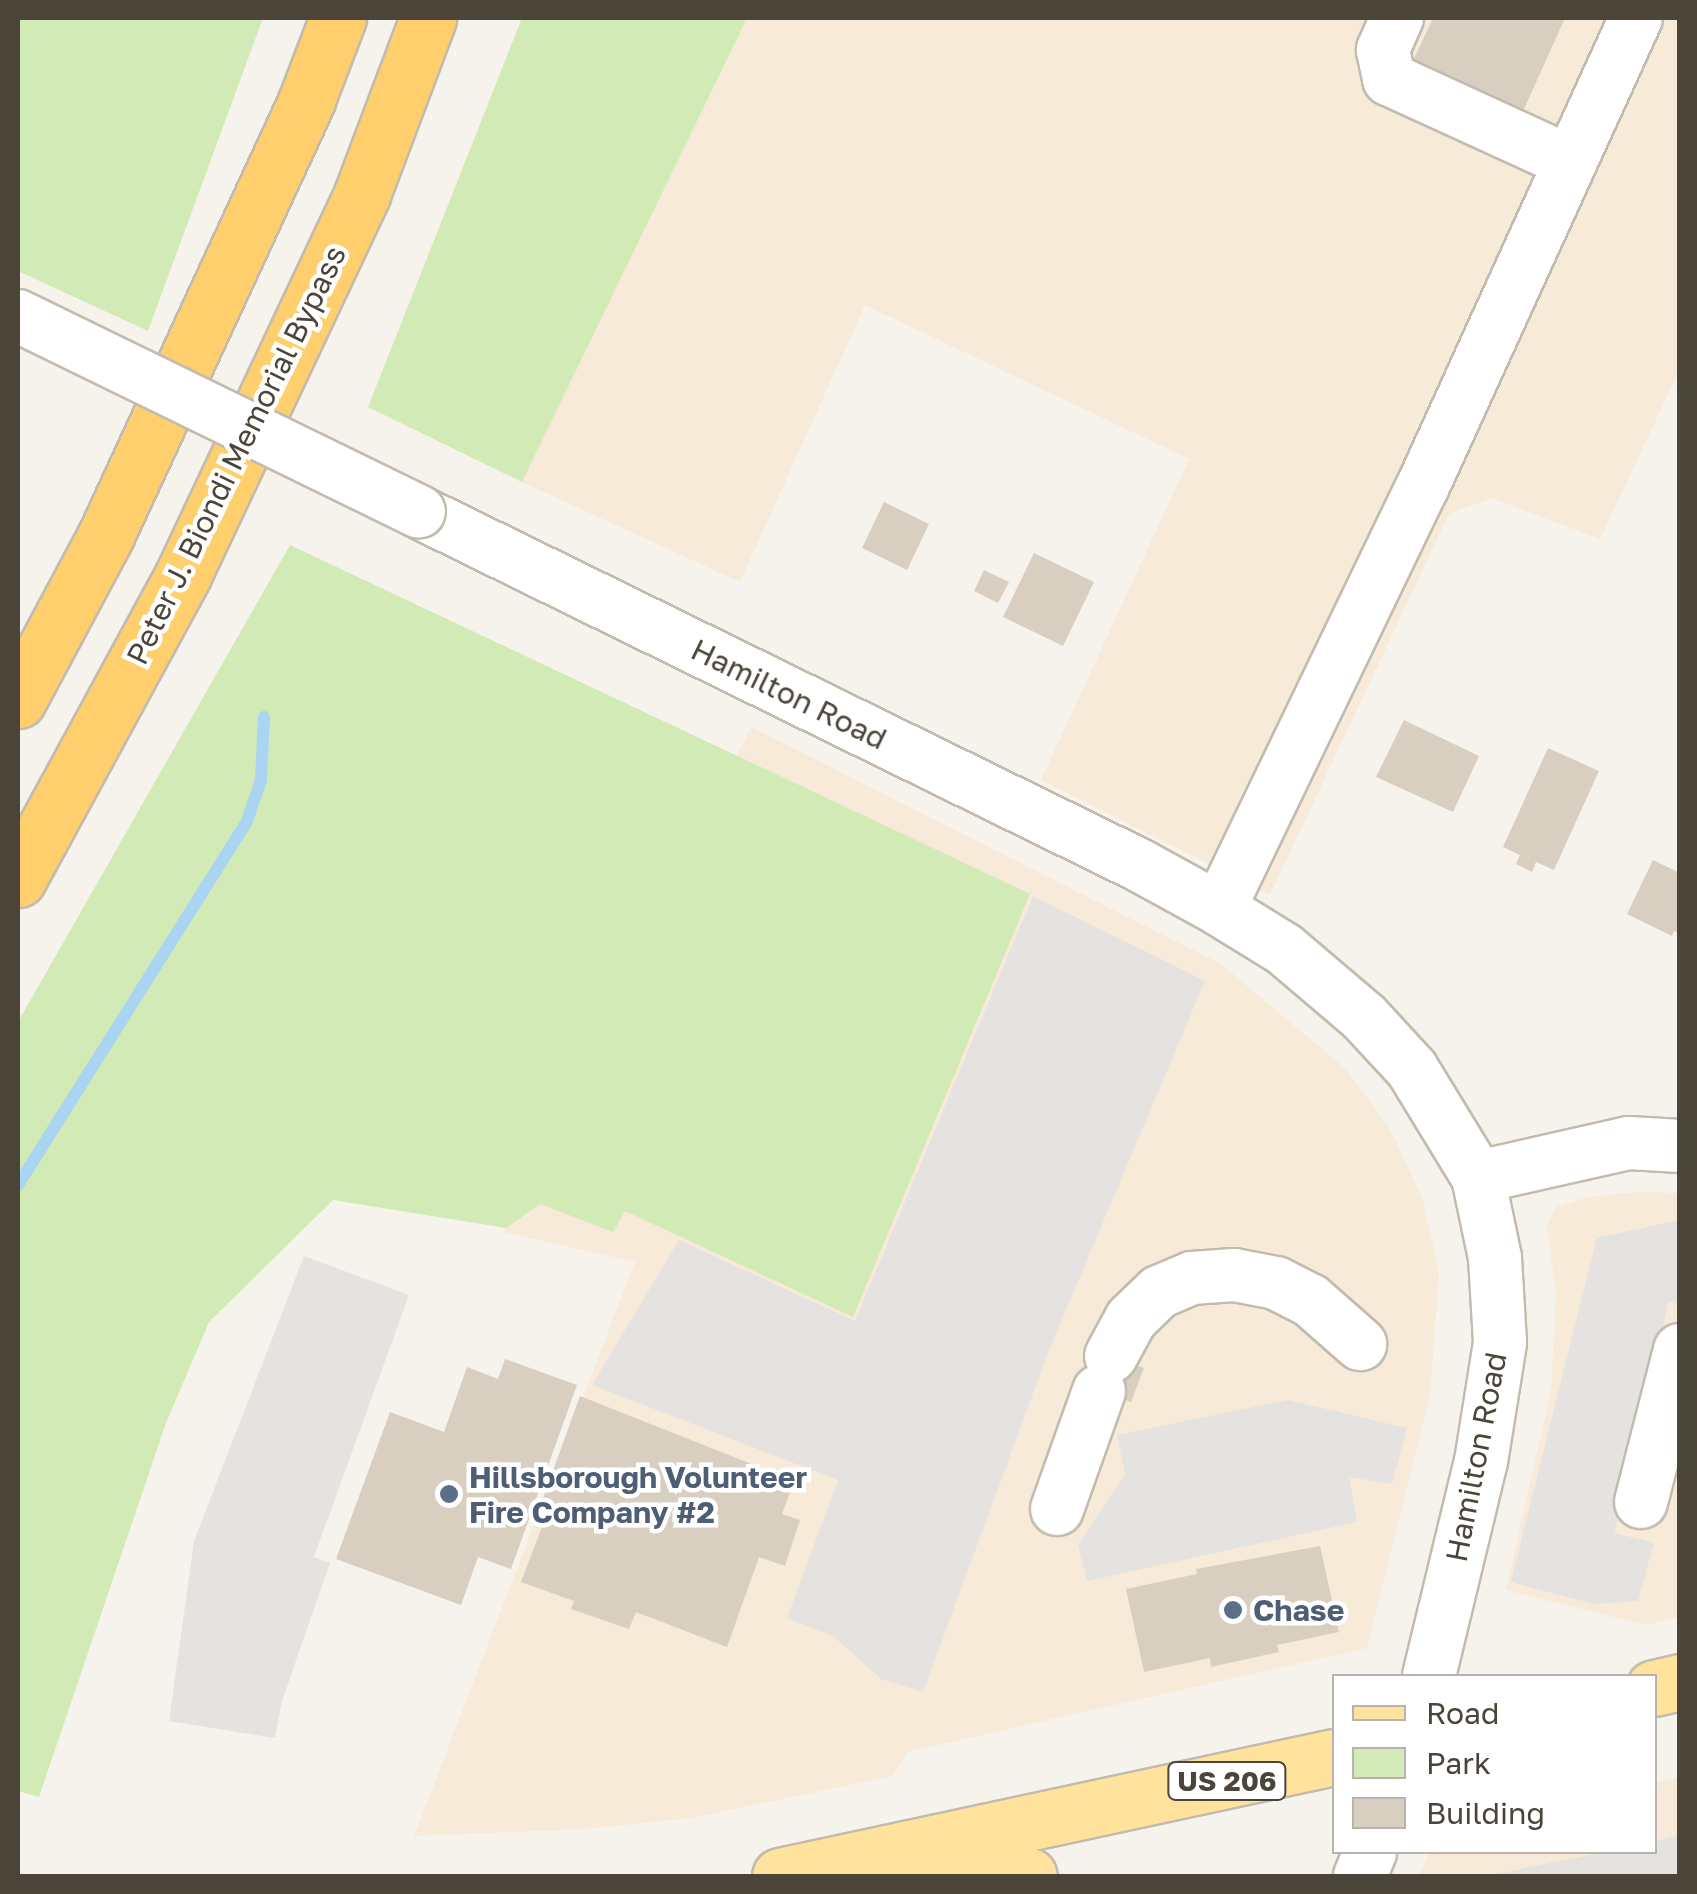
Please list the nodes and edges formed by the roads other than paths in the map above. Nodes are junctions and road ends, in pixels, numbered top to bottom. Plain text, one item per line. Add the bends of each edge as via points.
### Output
1 (338, 18) edge
2 (428, 18) edge
3 (1397, 18) edge
4 (1636, 18) edge
5 (1570, 162) junction
6 (18, 316) edge
7 (18, 700) edge
8 (18, 879) edge
9 (1219, 909) junction
10 (1680, 1146) edge
11 (1478, 1177) junction
12 (1360, 1344) dead end
13 (1680, 1350) edge
14 (1641, 1502) dead end
15 (1057, 1509) dead end
16 (1429, 1674) edge
17 (1332, 1758) edge
18 (881, 1857) junction
19 (780, 1876) edge
20 (1029, 1876) edge

1 - 7 highway via 106,535
2 - 8 highway, Peter J. Biondi Memorial Bypass via 362,194 183,574
3 - 5 street via 1383,50 1388,79
4 - 5 street
5 - 9 street
6 - 9 street, Hamilton Road, bridge
9 - 11 street, Hamilton Road via 1284,949 1364,1017 1412,1069
10 - 11 street via 1630,1143
11 - 16 street, Hamilton Road via 1495,1258 1500,1343 1481,1461
12 - 15 street via 1310,1300 1276,1282 1234,1274 1192,1278 1159,1292 1131,1319 1105,1373
13 - 14 street
17 - 18 main road, US 206
18 - 19 main road, US 206
18 - 20 main road via 958,1858

